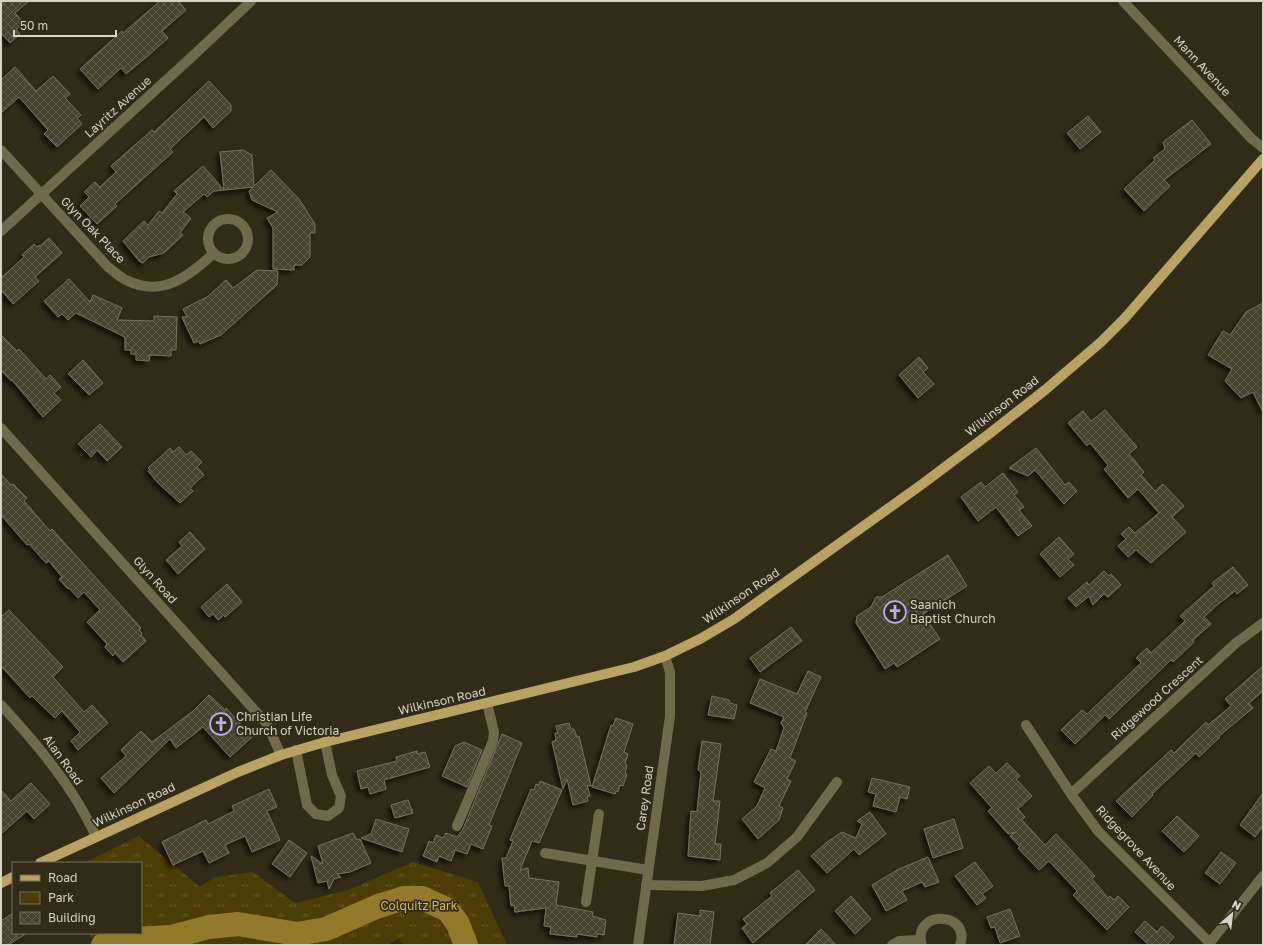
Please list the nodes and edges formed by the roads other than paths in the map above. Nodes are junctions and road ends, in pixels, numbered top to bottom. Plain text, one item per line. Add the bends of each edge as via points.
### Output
1 (251, 1) edge
2 (1123, 1) edge
3 (1263, 148) edge
4 (1, 150) edge
5 (1263, 159) edge
6 (41, 194) junction
7 (1, 231) edge
8 (214, 254) junction
9 (1, 428) edge
10 (1263, 623) edge
11 (665, 656) junction
12 (487, 704) junction
13 (1, 705) edge
14 (1026, 725) dead end
15 (325, 742) junction
16 (296, 750) junction
17 (281, 755) junction
18 (837, 782) dead end
19 (1071, 794) junction
20 (599, 814) dead end
21 (457, 826) dead end
22 (96, 837) junction
23 (544, 853) dead end
24 (592, 860) junction
25 (42, 862) edge
26 (648, 870) junction
27 (1263, 876) edge
28 (12, 878) edge
29 (1, 883) edge
30 (646, 885) junction
31 (586, 902) dead end
32 (921, 942) edge
33 (1209, 944) edge
34 (638, 945) edge
35 (892, 945) edge
36 (960, 945) edge

1 - 6 street, Layritz Avenue
2 - 3 street, Mann Avenue
4 - 6 street, Glyn Oak Place
5 - 11 main road, Wilkinson Road via 1125,318 1045,390 921,485 734,619
6 - 7 street, Layritz Avenue
6 - 8 street, Glyn Oak Place via 108,267 125,280 145,286 161,286 181,280
8 - 8 street via 223,259 234,259 243,254 249,245 249,234 243,225 234,219 223,219 214,224 208,234 208,244
9 - 17 street, Glyn Road via 267,724
10 - 19 street, Ridgewood Crescent via 1236,643
11 - 12 main road, Wilkinson Road via 634,667
11 - 26 street, Carey Road via 670,672 670,716
12 - 15 main road, Wilkinson Road
12 - 21 street via 494,732 493,741
13 - 22 street, Alan Road via 35,743 86,813
14 - 19 street, Ridgegrove Avenue
15 - 16 main road, Wilkinson Road
15 - 16 street via 332,775 341,796 339,808 328,816 316,814 307,804
16 - 17 main road, Wilkinson Road
17 - 22 main road, Wilkinson Road via 224,777
18 - 30 street via 797,837 767,863 734,880 702,886
19 - 33 street, Ridgegrove Avenue via 1098,831
20 - 24 street
22 - 25 main road, Wilkinson Road
23 - 24 street
24 - 26 street
24 - 31 street
26 - 30 street, Carey Road
27 - 33 street
28 - 29 main road
30 - 34 street, Carey Road
32 - 35 street via 899,941
32 - 36 street via 926,924 933,919 942,918 957,925 961,932

